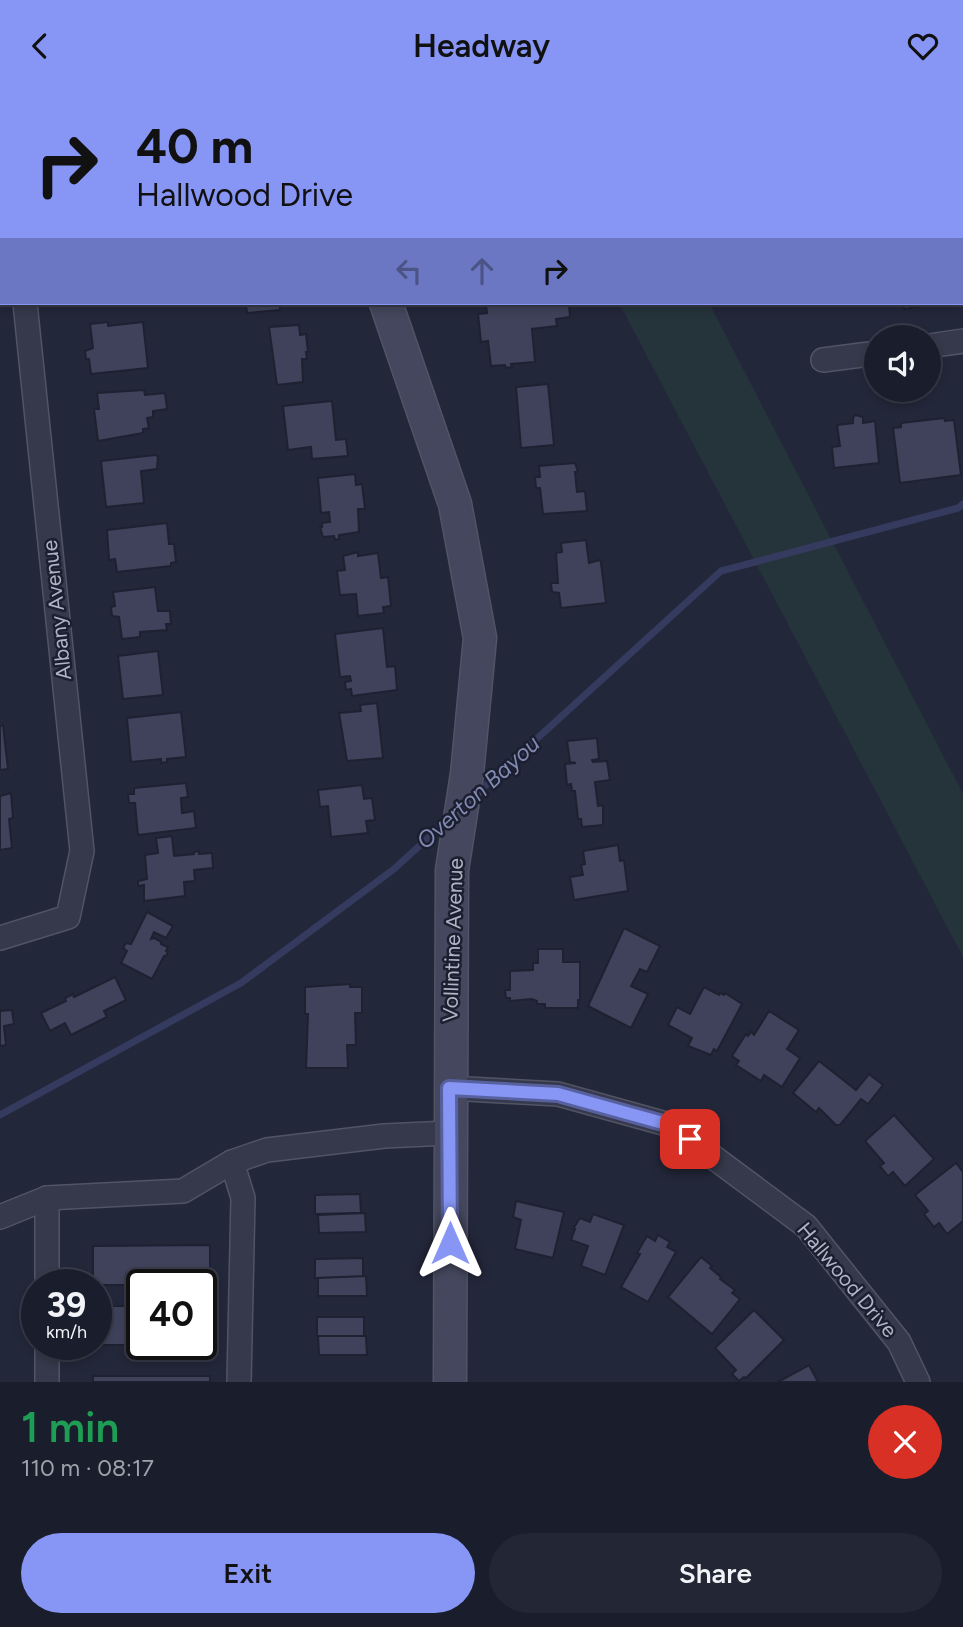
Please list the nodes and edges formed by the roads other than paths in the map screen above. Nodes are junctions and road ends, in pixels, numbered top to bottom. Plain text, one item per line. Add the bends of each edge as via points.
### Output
1 (25, 305) edge
2 (387, 305) edge
3 (963, 341) edge
4 (941, 344) edge
5 (864, 355) edge
6 (823, 360) dead end
7 (0, 938) edge
8 (449, 1088) junction
9 (449, 1133) junction
10 (232, 1162) junction
11 (47, 1198) junction
12 (0, 1217) edge
13 (47, 1269) edge
14 (47, 1360) edge
15 (47, 1382) edge
16 (239, 1382) edge
17 (450, 1382) edge
18 (918, 1382) edge

1 - 7 street, Albany Avenue via 82,851 68,917
2 - 8 street, Vollintine Avenue via 455,503 480,638 452,870
3 - 4 street
5 - 6 street
8 - 9 street, Vollintine Avenue
8 - 18 street, Hallwood Drive via 558,1094 670,1125 806,1226 899,1342
9 - 10 street via 267,1150
9 - 17 street, Vollintine Avenue
10 - 11 street via 183,1191
10 - 16 street via 243,1198
11 - 12 street
11 - 13 street
14 - 15 street

